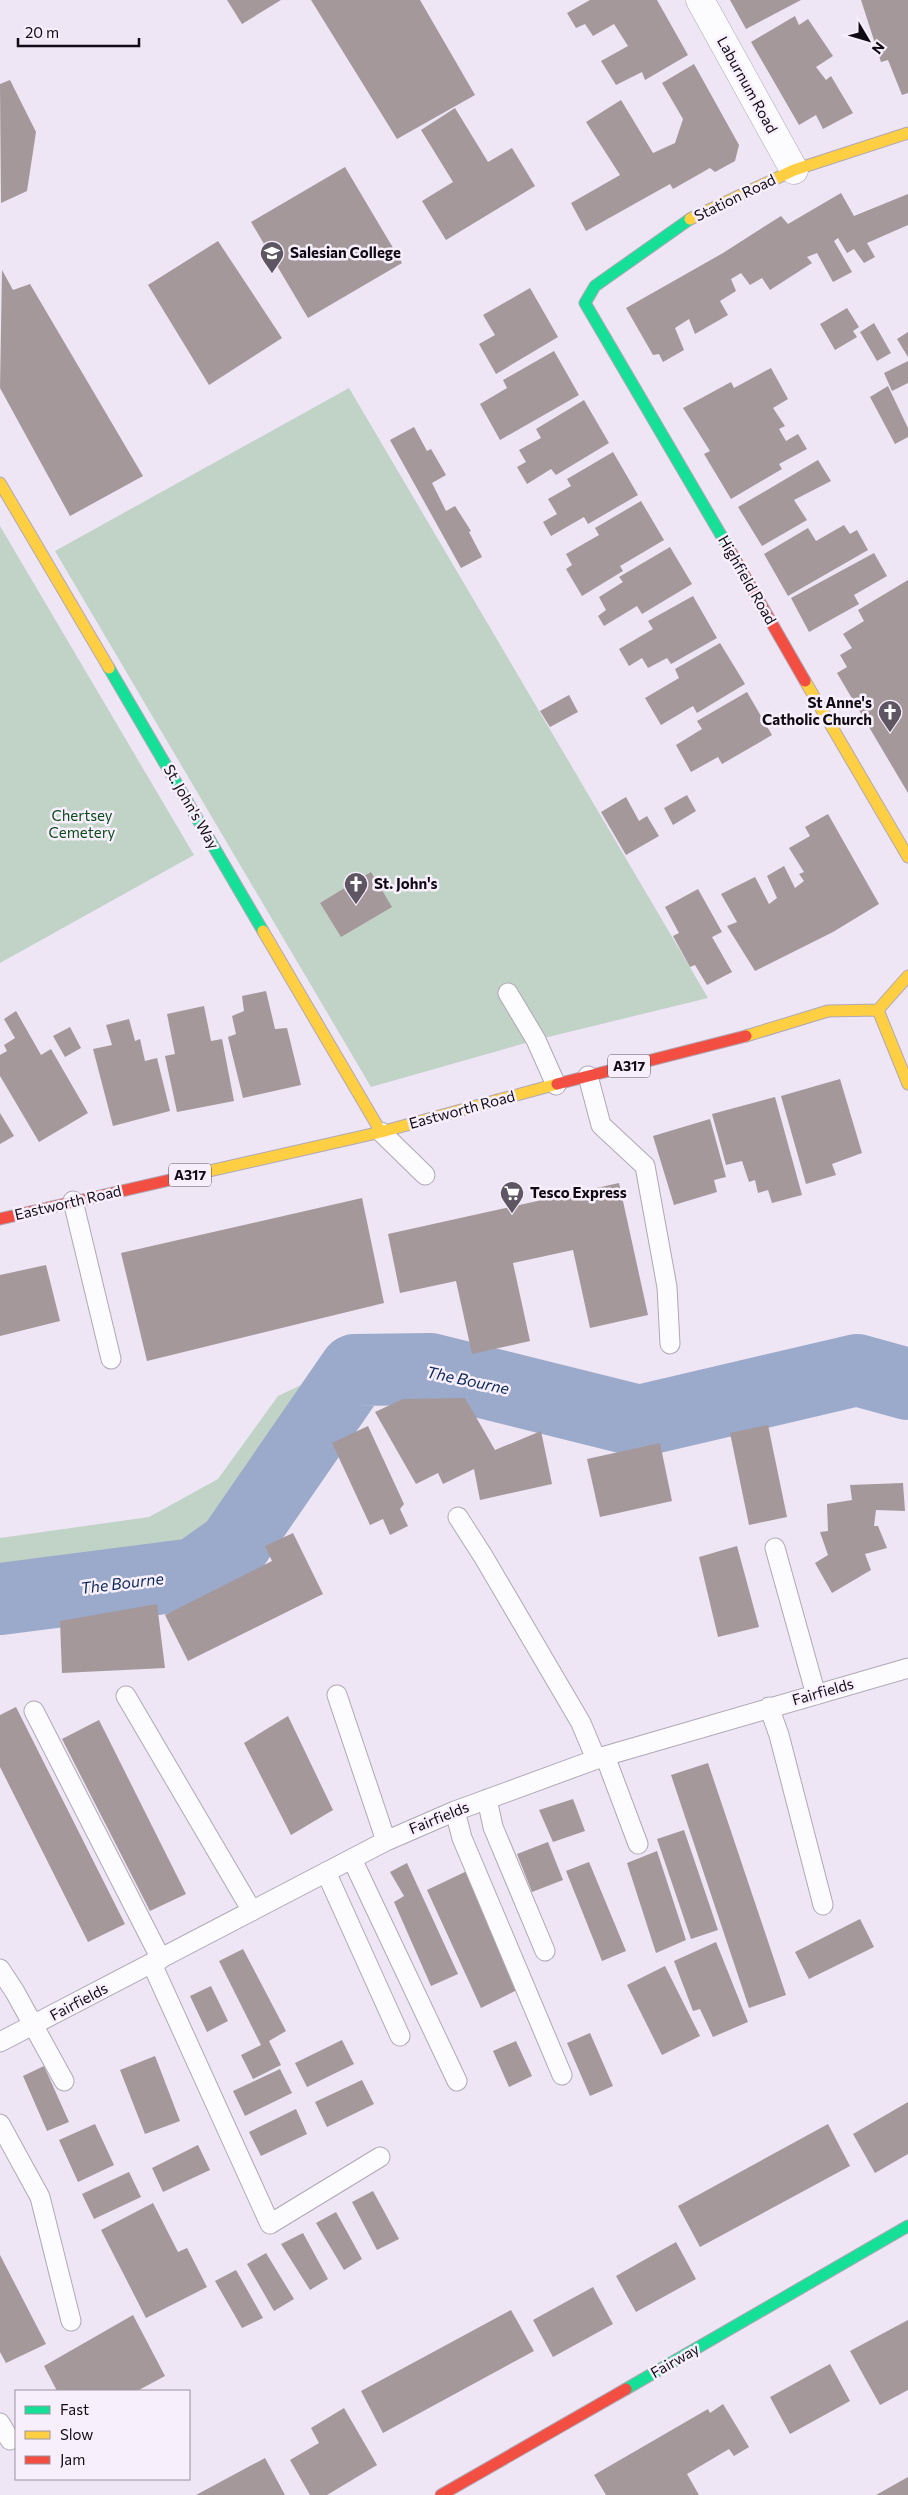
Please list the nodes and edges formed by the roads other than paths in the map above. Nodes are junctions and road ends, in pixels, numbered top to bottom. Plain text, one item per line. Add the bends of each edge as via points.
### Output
1 (700, 0) edge
2 (908, 133) edge
3 (794, 170) junction
4 (585, 303) joint
5 (0, 483) edge
6 (908, 857) edge
7 (908, 976) edge
8 (508, 992) dead end
9 (878, 1010) junction
10 (588, 1076) junction
11 (908, 1084) edge
12 (556, 1085) junction
13 (381, 1132) junction
14 (425, 1175) dead end
15 (73, 1201) junction
16 (0, 1219) edge
17 (670, 1344) dead end
18 (111, 1359) dead end
19 (458, 1517) dead end
20 (775, 1548) dead end
21 (908, 1668) edge
22 (337, 1695) dead end
23 (816, 1695) junction
24 (126, 1696) dead end
25 (769, 1706) junction
26 (34, 1711) dead end
27 (600, 1758) junction
28 (487, 1799) junction
29 (455, 1811) junction
30 (386, 1841) junction
31 (638, 1844) dead end
32 (352, 1859) junction
33 (326, 1872) junction
34 (823, 1905) dead end
35 (252, 1911) junction
36 (545, 1951) dead end
37 (156, 1961) junction
38 (0, 1969) edge
39 (34, 2025) junction
40 (400, 2036) dead end
41 (0, 2042) edge
42 (562, 2075) dead end
43 (64, 2081) dead end
44 (457, 2081) dead end
45 (0, 2124) edge
46 (380, 2157) dead end
47 (908, 2226) edge
48 (70, 2321) dead end
49 (0, 2423) edge
50 (10, 2440) dead end
51 (441, 2495) edge

1 - 3 street, Laburnum Road
2 - 3 street, Station Road
3 - 4 street, Station Road via 685,222 595,286
4 - 6 street, Highfield Road
5 - 13 street, St. John's Way
7 - 9 street
8 - 12 lane via 536,1040
9 - 10 street, Eastworth Road / A317 via 828,1011 718,1044
9 - 11 street
10 - 12 street, Eastworth Road / A317
10 - 17 lane via 601,1125 645,1166 667,1287
12 - 13 street, Eastworth Road / A317
13 - 14 lane
13 - 15 street, Eastworth Road / A317
15 - 16 street, Eastworth Road / A317
15 - 18 lane
19 - 27 lane
20 - 23 lane
21 - 23 lane, Fairfields
22 - 30 lane
23 - 25 lane, Fairfields
24 - 35 lane
25 - 27 lane, Fairfields
25 - 34 lane
26 - 37 lane
27 - 28 lane, Fairfields
27 - 31 lane
28 - 29 lane, Fairfields
28 - 36 lane via 493,1827
29 - 30 lane, Fairfields
29 - 42 lane via 462,1838
30 - 32 lane, Fairfields
32 - 33 lane, Fairfields
32 - 44 lane
33 - 35 lane, Fairfields
33 - 40 lane
35 - 37 lane, Fairfields
37 - 39 lane, Fairfields
37 - 46 lane via 270,2224
38 - 39 lane
39 - 41 lane, Fairfields
39 - 43 lane
45 - 48 lane via 40,2197
47 - 51 street, Fairway
49 - 50 lane

